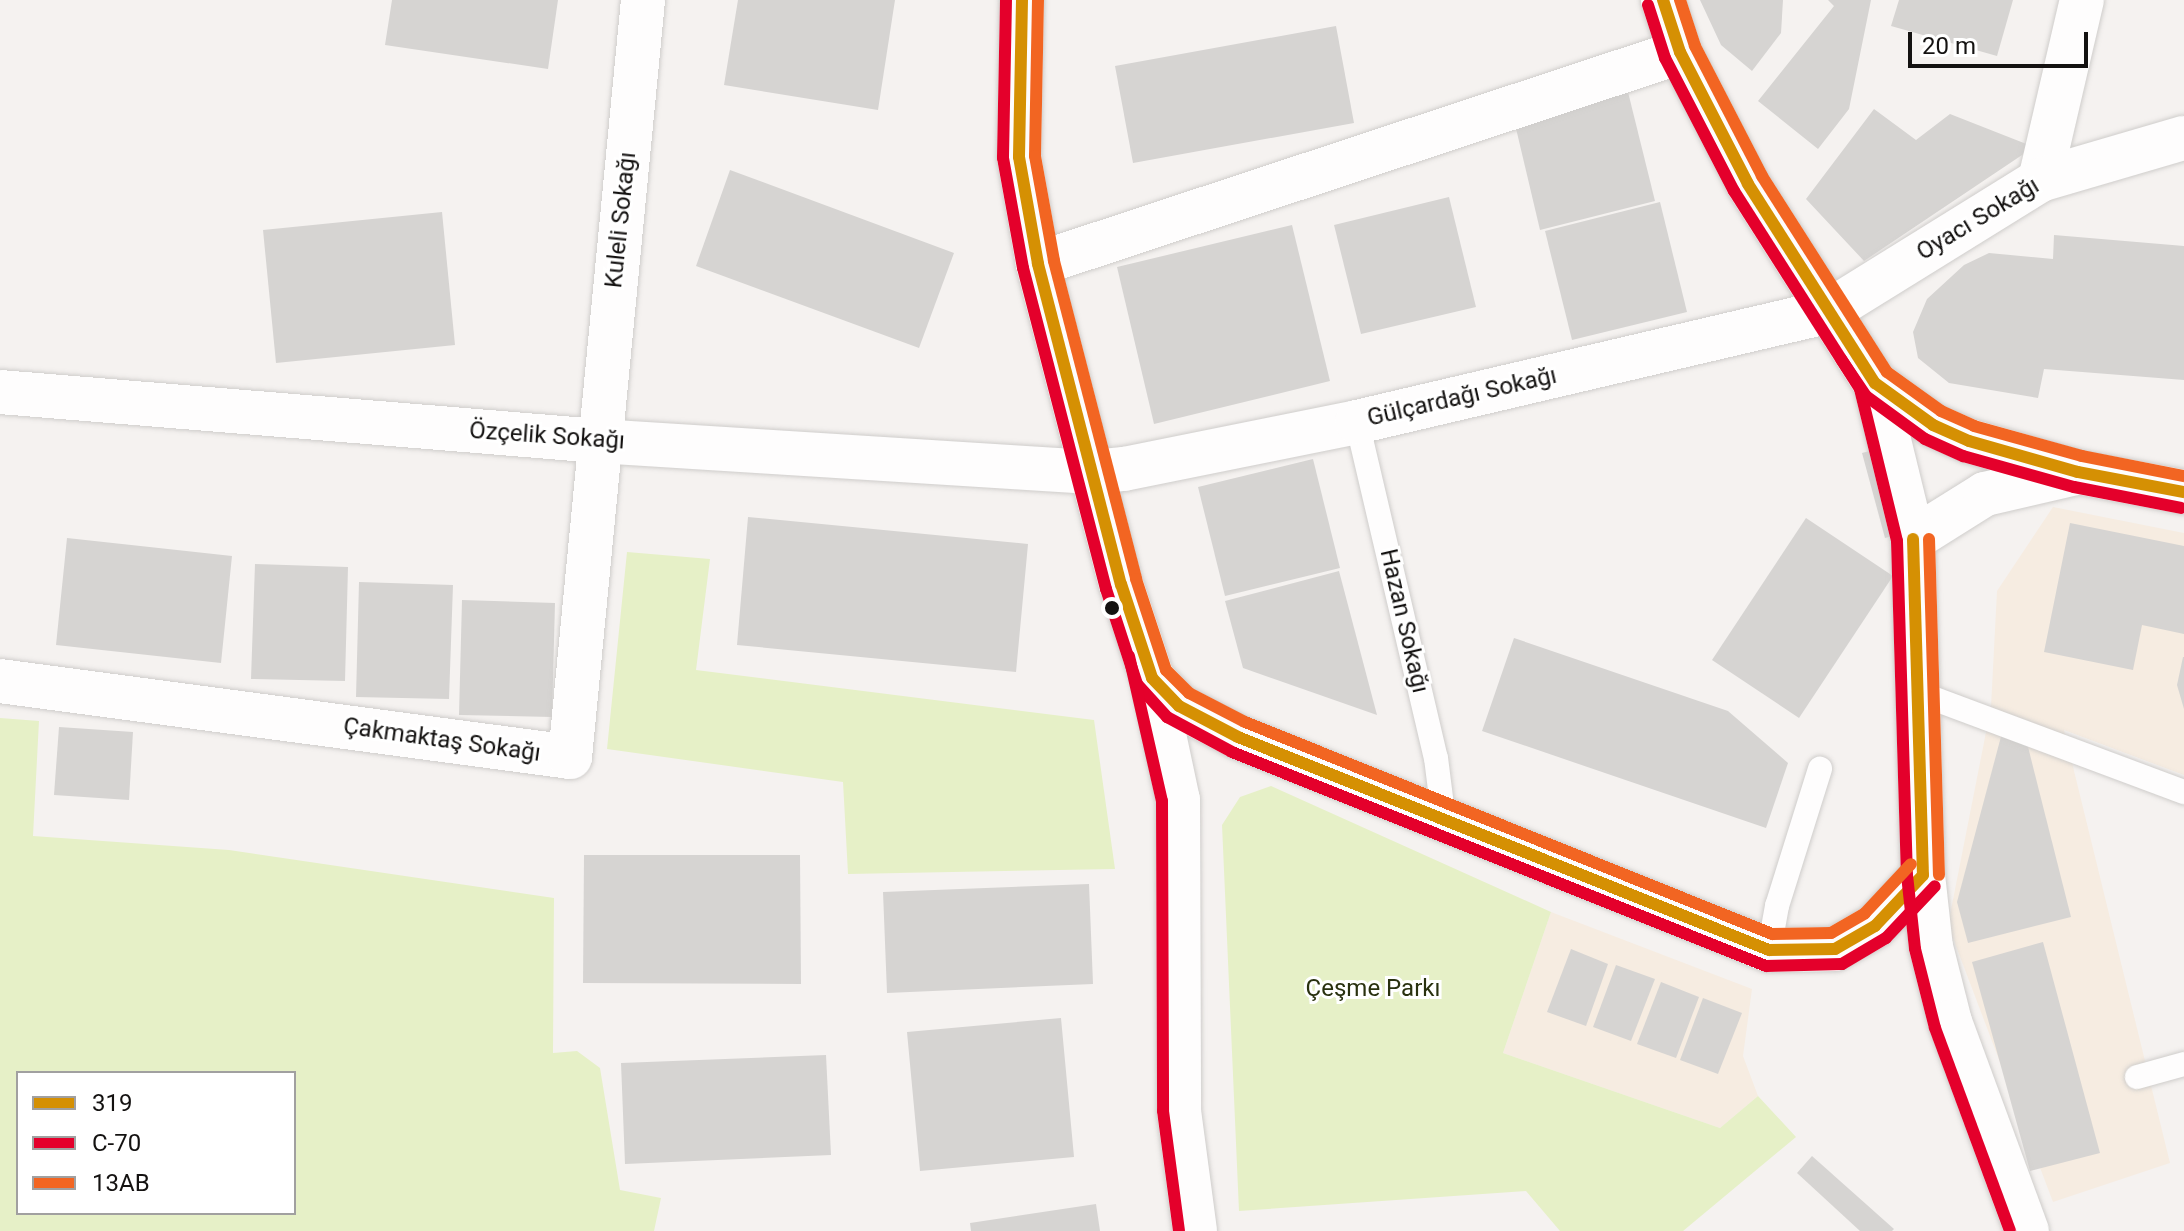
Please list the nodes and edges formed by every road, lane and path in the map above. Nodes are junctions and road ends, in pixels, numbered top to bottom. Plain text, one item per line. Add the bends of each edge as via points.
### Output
1 (643, 0) edge
2 (1022, 0) edge
3 (1663, 0) edge
4 (2082, 0) edge
5 (1680, 52) junction
6 (2184, 138) edge
7 (2040, 180) junction
8 (1038, 264) junction
9 (1829, 311) junction
10 (1875, 383) junction
11 (0, 392) edge
12 (1357, 422) junction
13 (598, 441) junction
14 (1094, 472) junction
15 (2078, 472) junction
16 (2184, 492) edge
17 (1913, 539) junction
18 (1152, 678) junction
19 (0, 681) edge
20 (1916, 692) junction
21 (1820, 769) dead end
22 (2184, 792) edge
23 (1444, 821) junction
24 (1923, 875) junction
25 (1769, 950) junction
26 (2184, 1064) edge
27 (2137, 1077) dead end
28 (1195, 1231) edge
29 (2027, 1231) edge

1 - 13 street, Kuleli Sokağı
2 - 8 street via 1019,157
3 - 5 street
4 - 7 street
5 - 8 street
5 - 9 street via 1748,184
6 - 7 street, Oyacı Sokağı
7 - 9 street, Oyacı Sokağı
8 - 14 street
9 - 10 street
9 - 12 street, Gülçardağı Sokağı
10 - 15 street via 1933,425
10 - 17 street
11 - 13 street, Özçelik Sokağı
12 - 14 street, Gülçardağı Sokağı
12 - 23 lane, Hazan Sokağı via 1436,758
13 - 14 street, Özçelik Sokağı
13 - 19 street, Çakmaktaş Sokağı via 570,757
14 - 18 street
15 - 16 street
15 - 17 street via 1985,494
17 - 20 street
18 - 23 street via 1203,722
18 - 28 street via 1178,800 1179,1111
20 - 22 lane
20 - 24 street
21 - 25 lane via 1777,906
23 - 25 street
24 - 25 street via 1875,926 1835,949
24 - 29 street via 1931,947 1950,1022
26 - 27 lane

